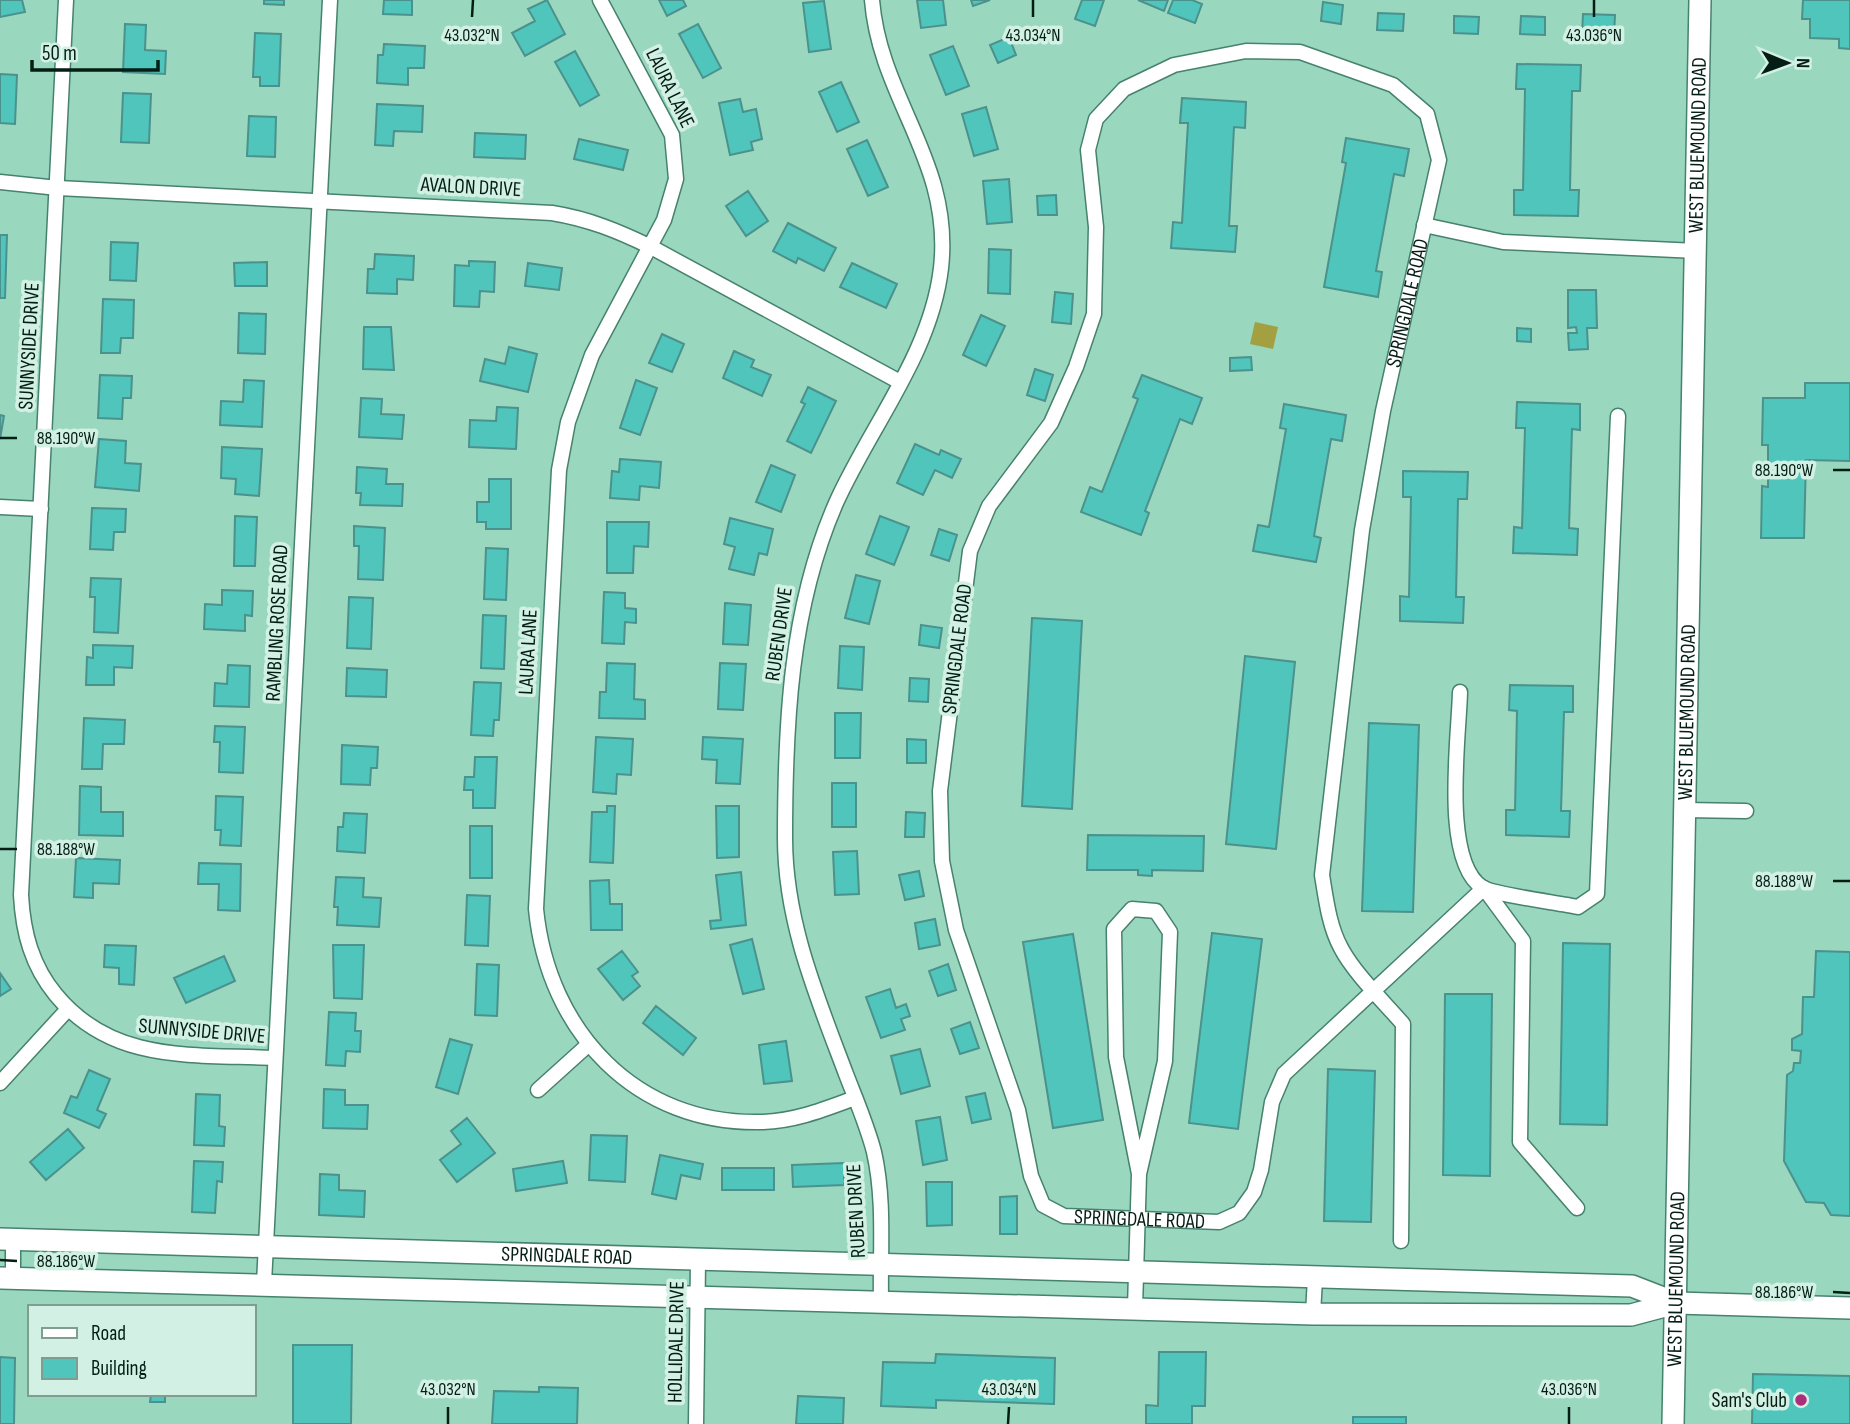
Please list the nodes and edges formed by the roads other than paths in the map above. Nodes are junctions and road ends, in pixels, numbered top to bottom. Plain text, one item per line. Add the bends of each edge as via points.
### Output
1 (66, 0) edge
2 (330, 0) edge
3 (600, 0) edge
4 (872, 0) edge
5 (1700, 0) edge
6 (0, 182) edge
7 (58, 188) junction
8 (320, 201) junction
9 (1424, 225) junction
10 (650, 247) junction
11 (1697, 251) junction
12 (900, 382) junction
13 (1618, 416) dead end
14 (0, 507) edge
15 (41, 509) junction
16 (1460, 692) dead end
17 (1684, 810) junction
18 (1746, 811) dead end
19 (1484, 888) junction
20 (1376, 992) junction
21 (68, 1009) junction
22 (589, 1044) junction
23 (275, 1058) junction
24 (0, 1083) edge
25 (538, 1090) dead end
26 (855, 1098) junction
27 (1139, 1174) junction
28 (1577, 1208) dead end
29 (1137, 1221) junction
30 (7, 1239) edge
31 (1401, 1241) dead end
32 (264, 1247) junction
33 (698, 1261) junction
34 (881, 1266) junction
35 (1136, 1273) junction
36 (6, 1278) edge
37 (1315, 1278) junction
38 (264, 1283) junction
39 (698, 1296) junction
40 (881, 1301) junction
41 (1676, 1303) junction
42 (1136, 1308) junction
43 (1850, 1308) edge
44 (1312, 1314) junction
45 (696, 1424) edge
46 (1673, 1424) edge

1 - 7 street, SUNNYSIDE DRIVE
2 - 8 street, RAMBLING ROSE ROAD
3 - 10 street, LAURA LANE via 661,111 674,146 677,172 672,200
4 - 12 street, RUBEN DRIVE via 887,72 930,167 943,239 936,299 925,334
5 - 11 street, WEST BLUEMOUND ROAD
6 - 7 street, AVALON DRIVE
7 - 8 street, AVALON DRIVE
7 - 15 street, SUNNYSIDE DRIVE
8 - 10 street, AVALON DRIVE via 552,213 609,226
8 - 23 street, RAMBLING ROSE ROAD
9 - 11 street, SPRINGDALE ROAD via 1503,242
9 - 20 street, SPRINGDALE ROAD via 1362,530 1322,875 1341,949
9 - 29 street, SPRINGDALE ROAD via 1439,160 1427,114 1394,85 1300,52 1246,51 1174,65 1124,89 1096,119 1088,149 1096,227 1094,314 1051,423 989,506 970,551 940,791 942,861 956,930 1018,1110 1031,1176 1042,1205 1064,1216
10 - 12 street, AVALON DRIVE
10 - 22 street, LAURA LANE via 577,390 559,470 536,909 539,942 551,982 567,1015
11 - 17 street, WEST BLUEMOUND ROAD
12 - 26 street, RUBEN DRIVE via 822,536 801,608 793,667 785,841 788,885 806,968
13 - 19 street via 1597,894 1578,907
14 - 15 street
15 - 21 street, SUNNYSIDE DRIVE via 22,913 27,942 43,979
16 - 19 street via 1456,830 1465,870
17 - 18 street
17 - 41 street, WEST BLUEMOUND ROAD
19 - 20 street, SPRINGDALE ROAD
19 - 28 street via 1523,941 1520,1142
20 - 29 street, SPRINGDALE ROAD via 1284,1074 1272,1102 1261,1170 1240,1213 1219,1222
20 - 31 street, SPRINGDALE ROAD via 1403,1024
21 - 23 street, SUNNYSIDE DRIVE via 104,1036 144,1050
21 - 24 street
22 - 25 street
22 - 26 street, LAURA LANE via 611,1069 641,1091 723,1121 785,1120
23 - 32 street, RAMBLING ROSE ROAD
26 - 34 street, RUBEN DRIVE via 878,1177
27 - 27 street via 1165,1061 1170,932 1156,911 1132,909 1114,929 1116,1057
27 - 29 street
29 - 35 street
30 - 32 street, SPRINGDALE ROAD
30 - 36 street
32 - 33 street, SPRINGDALE ROAD
32 - 38 street, RAMBLING ROSE ROAD
33 - 34 street, SPRINGDALE ROAD
33 - 39 street, HOLLIDALE DRIVE
34 - 35 street, SPRINGDALE ROAD
34 - 40 street, RUBEN DRIVE
35 - 37 street, SPRINGDALE ROAD
35 - 42 street
36 - 38 street, SPRINGDALE ROAD
37 - 41 street, SPRINGDALE ROAD via 1632,1286
37 - 44 street
38 - 39 street, SPRINGDALE ROAD
39 - 40 street, SPRINGDALE ROAD
39 - 45 street, HOLLIDALE DRIVE
40 - 42 street, SPRINGDALE ROAD
41 - 43 street, SPRINGDALE ROAD
41 - 44 street, SPRINGDALE ROAD via 1631,1315
41 - 46 street, WEST BLUEMOUND ROAD
42 - 44 street, SPRINGDALE ROAD

